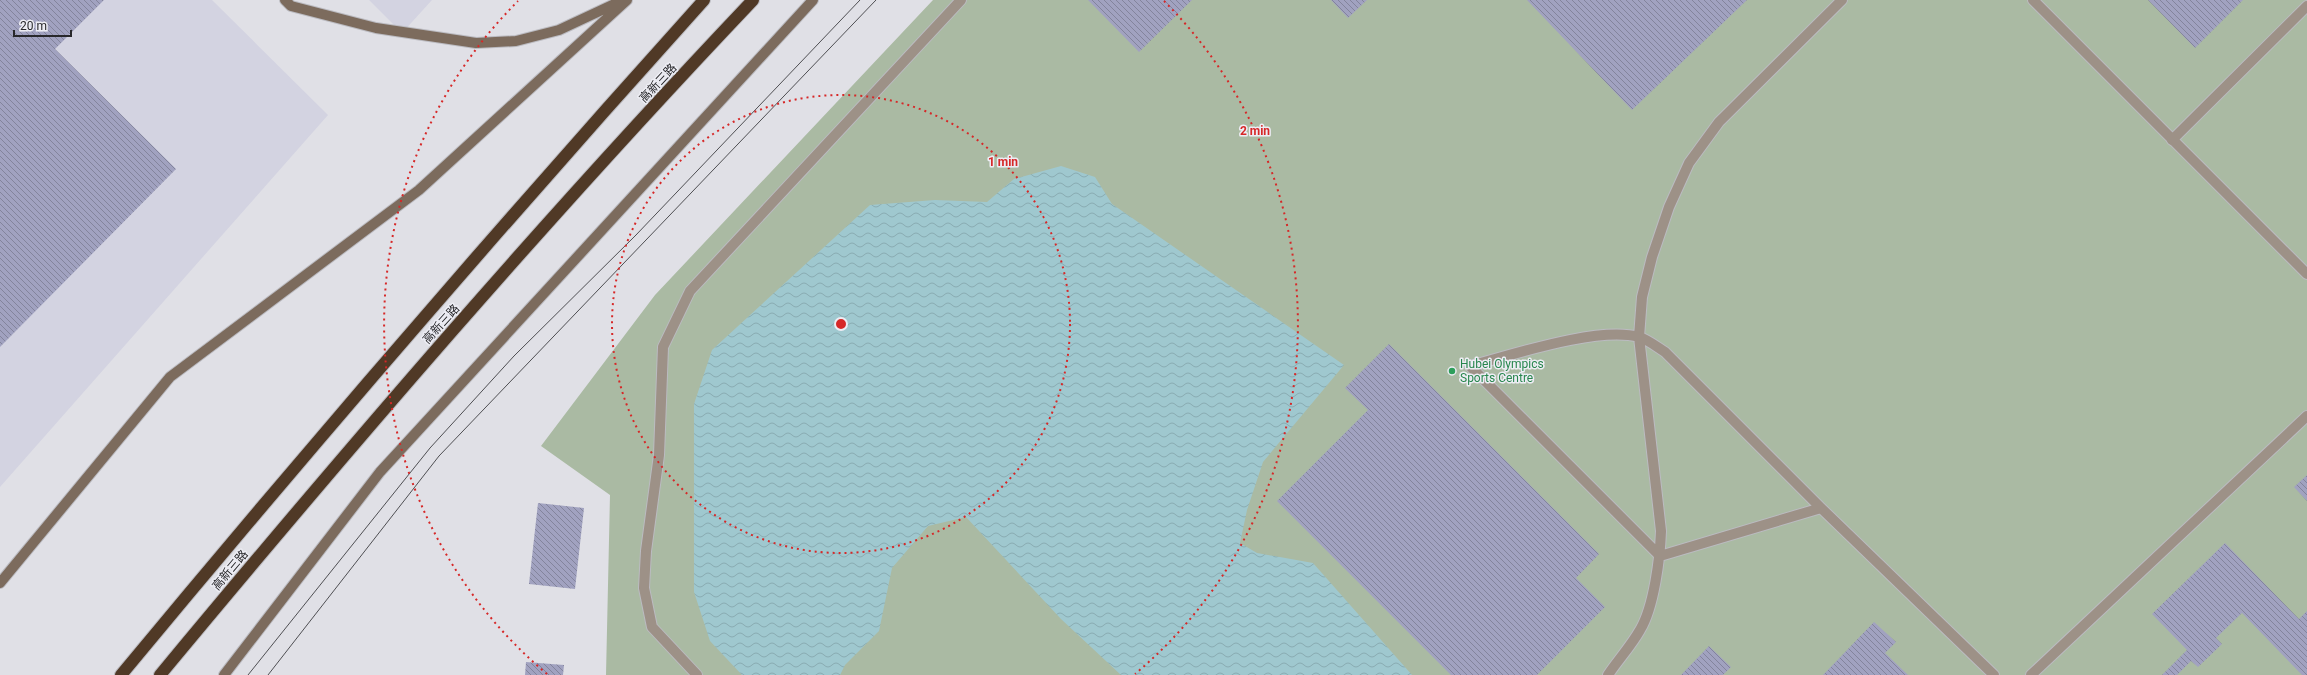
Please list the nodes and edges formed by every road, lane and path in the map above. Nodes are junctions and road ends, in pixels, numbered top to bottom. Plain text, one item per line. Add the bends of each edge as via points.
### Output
1 (623, 0) edge
2 (627, 0) edge
3 (704, 0) edge
4 (753, 0) edge
5 (813, 0) edge
6 (961, 0) edge
7 (1842, 0) edge
8 (2033, 0) edge
9 (288, 3) edge
10 (2307, 6) edge
11 (2172, 140) junction
12 (2307, 274) edge
13 (1639, 337) junction
14 (2307, 416) edge
15 (1822, 508) junction
16 (1660, 556) junction
17 (0, 583) edge
18 (121, 675) edge
19 (160, 675) edge
20 (224, 675) edge
21 (697, 675) edge
22 (1608, 675) edge
23 (1994, 675) edge
24 (2031, 675) edge

1 - 9 main road via 559,30 516,41 476,43 376,28
2 - 17 main road via 419,190 170,377
3 - 18 highway, 高新三路 via 569,150 382,365
4 - 19 highway, 高新三路 via 590,177 395,397
5 - 20 main road via 380,472
6 - 21 street via 690,291 663,347 659,455 646,551 644,588 652,627
7 - 13 street via 1719,122 1690,163 1669,207 1652,257 1642,297
8 - 11 street
10 - 11 street
11 - 12 street
13 - 15 street via 1665,352
13 - 16 street via 1660,531
13 - 16 street via 1609,335 1558,343 1470,366
14 - 24 street
15 - 16 street
15 - 23 street
16 - 22 street via 1654,590 1641,629

